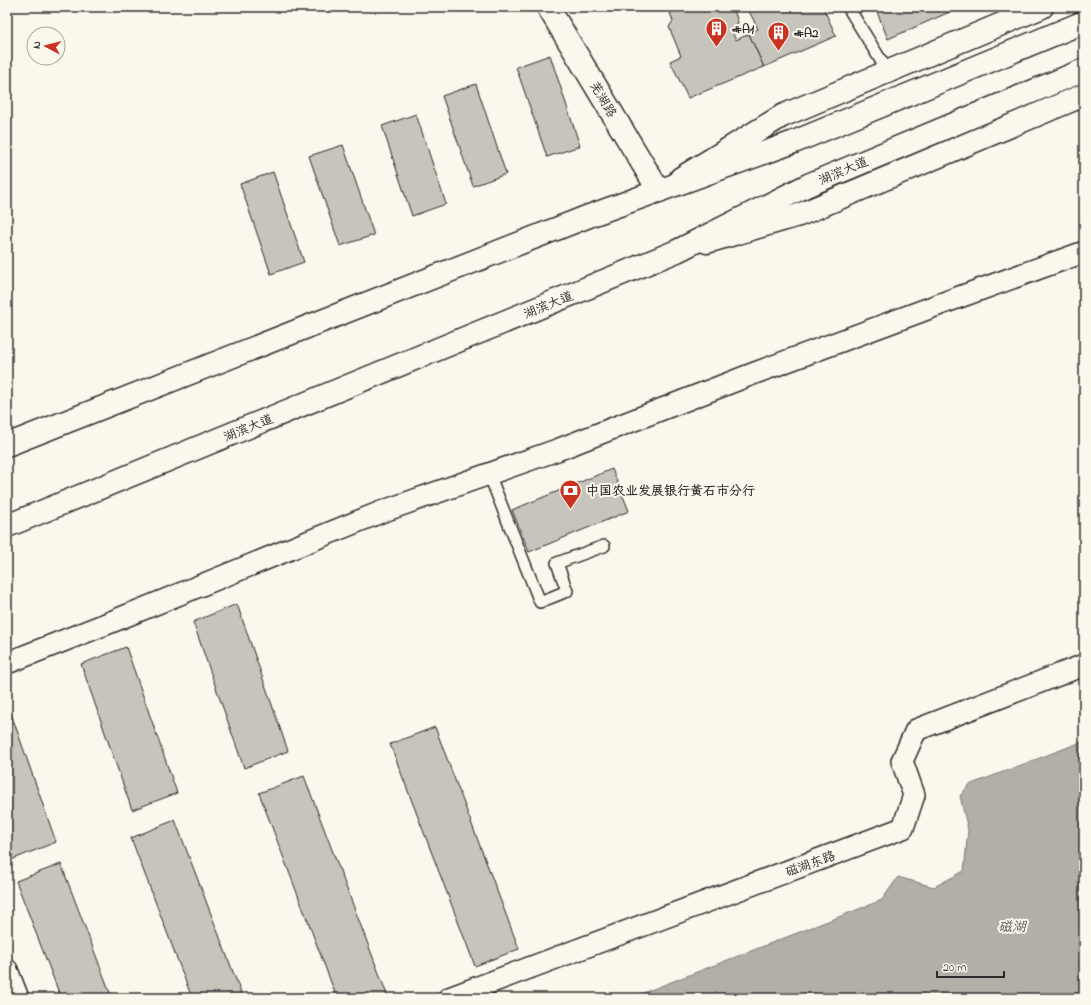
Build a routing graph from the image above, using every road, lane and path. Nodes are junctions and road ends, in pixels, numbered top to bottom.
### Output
1 (548, 7) edge
2 (848, 7) edge
3 (1042, 7) edge
4 (1084, 22) edge
5 (1084, 70) edge
6 (888, 72) junction
7 (1084, 95) edge
8 (659, 190) junction
9 (677, 251) junction
10 (1084, 252) edge
11 (7, 445) edge
12 (489, 474) junction
13 (7, 526) edge
14 (604, 546) dead end
15 (7, 664) edge
16 (1084, 665) edge
17 (7, 970) edge
18 (18, 998) edge
19 (449, 998) edge

1 - 8 main road, 芜湖路
2 - 6 lane
3 - 6 main road
4 - 8 main road
5 - 9 main road, 湖滨大道
6 - 8 main road
7 - 9 main road
8 - 11 main road
9 - 13 main road, 湖滨大道
10 - 12 street
12 - 14 lane
12 - 15 street
16 - 19 street, 磁湖东路
17 - 18 street

